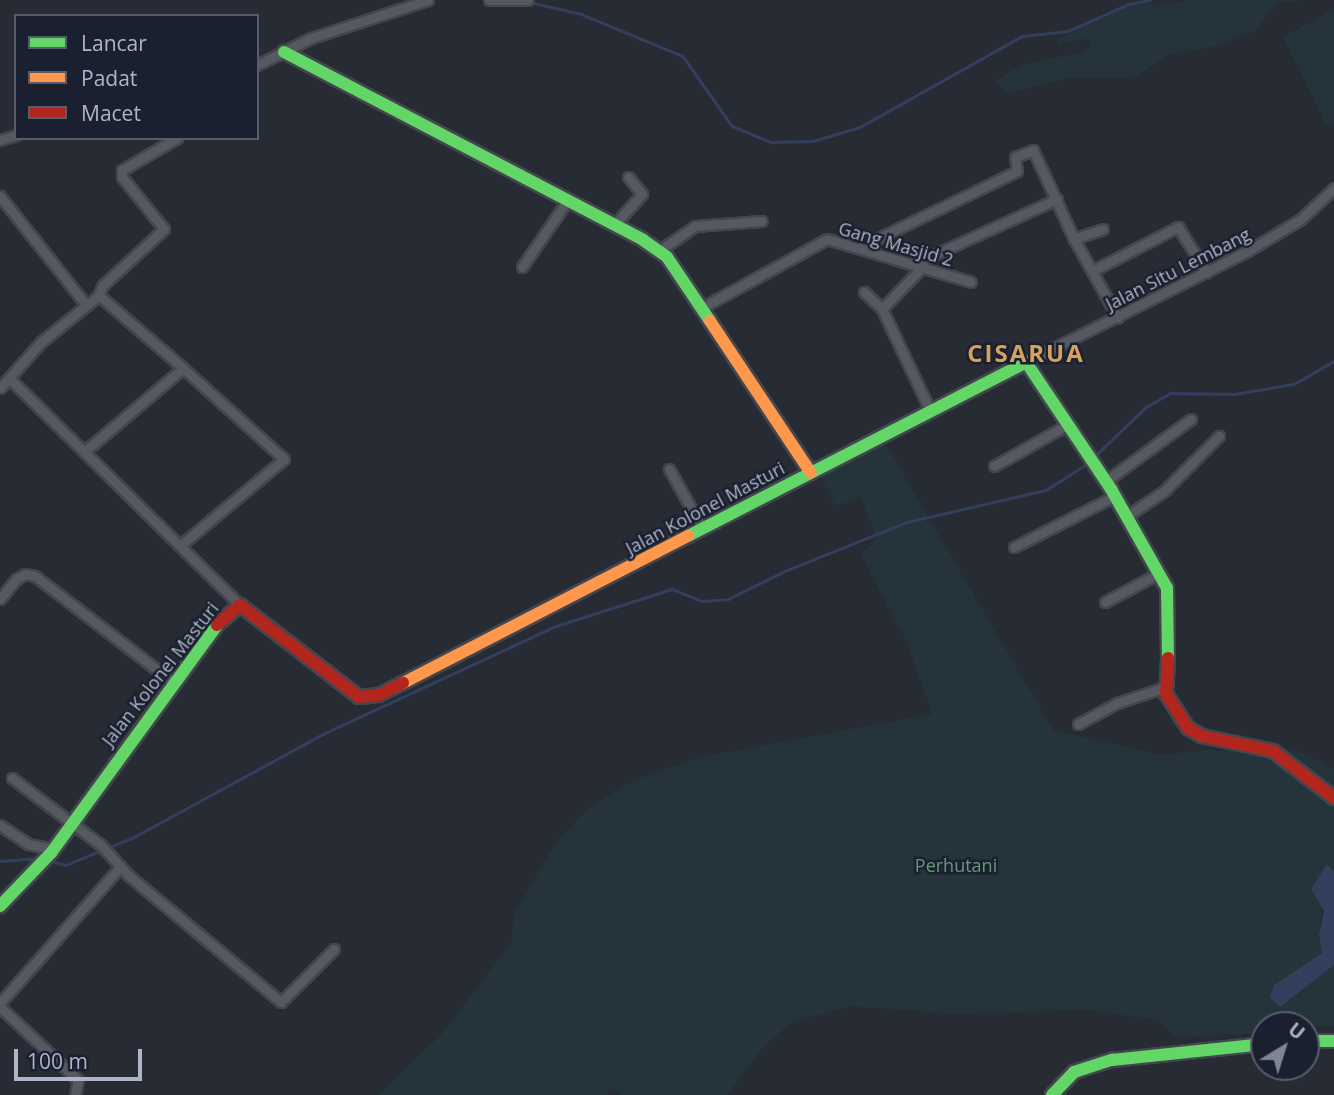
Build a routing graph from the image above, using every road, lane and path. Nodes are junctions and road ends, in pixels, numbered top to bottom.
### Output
1 (428, 0) edge
2 (489, 0) edge
3 (528, 0) edge
4 (284, 52) junction
5 (259, 64) edge
6 (174, 140) edge
7 (628, 177) dead end
8 (1334, 188) edge
9 (0, 196) edge
10 (1057, 200) junction
11 (567, 201) junction
12 (762, 222) dead end
13 (614, 225) junction
14 (1103, 229) dead end
15 (1074, 239) junction
16 (860, 247) junction
17 (659, 251) junction
18 (919, 265) junction
19 (522, 267) dead end
20 (1093, 271) junction
21 (1207, 273) junction
22 (971, 282) dead end
23 (864, 292) dead end
24 (98, 296) junction
25 (86, 305) junction
26 (703, 307) junction
27 (882, 309) junction
28 (1118, 318) junction
29 (1026, 362) junction
30 (183, 368) junction
31 (9, 378) junction
32 (0, 388) edge
33 (930, 410) junction
34 (1191, 419) dead end
35 (1067, 425) junction
36 (1219, 436) dead end
37 (85, 451) junction
38 (994, 466) dead end
39 (669, 469) dead end
40 (811, 473) junction
41 (1106, 481) junction
42 (1115, 496) junction
43 (1127, 516) junction
44 (703, 529) junction
45 (182, 544) junction
46 (1014, 547) dead end
47 (1159, 573) junction
48 (0, 598) edge
49 (1105, 602) dead end
50 (240, 605) junction
51 (172, 681) junction
52 (1167, 687) junction
53 (1078, 724) dead end
54 (12, 778) dead end
55 (1334, 798) edge
56 (72, 824) junction
57 (0, 825) edge
58 (50, 854) junction
59 (120, 867) junction
60 (0, 906) edge
61 (334, 949) dead end
62 (0, 1005) edge
63 (1250, 1045) edge
64 (75, 1095) edge
65 (1052, 1095) edge

1 - 4 street
2 - 3 street
4 - 5 street
4 - 11 main road
6 - 24 street
7 - 13 street
8 - 21 street, Jalan Situ Lembang
9 - 25 street
10 - 15 street
10 - 16 street
10 - 18 street
11 - 13 main road
11 - 19 street
12 - 17 street
13 - 17 main road
14 - 15 street
15 - 20 street
16 - 18 street, Gang Masjid 2
16 - 26 street, Gang Masjid 2
17 - 26 main road
18 - 22 street, Gang Masjid 2
18 - 27 street
20 - 21 street
20 - 28 street
21 - 28 street, Jalan Situ Lembang
23 - 27 street
24 - 25 street
24 - 30 street
25 - 31 street
26 - 40 main road
27 - 33 street
28 - 29 street, Jalan Situ Lembang
29 - 33 main road, Jalan Kolonel Masturi
29 - 35 main road
30 - 37 street
30 - 45 street
31 - 32 street
31 - 37 street
33 - 40 main road, Jalan Kolonel Masturi
34 - 41 street
35 - 38 street
35 - 41 main road
36 - 43 street
37 - 45 street
39 - 44 street
40 - 44 main road, Jalan Kolonel Masturi
41 - 42 main road
42 - 43 main road
42 - 46 street
43 - 47 main road
44 - 50 main road, Jalan Kolonel Masturi
45 - 50 street
47 - 49 street
47 - 52 main road
48 - 51 street
50 - 51 main road, Jalan Kolonel Masturi
51 - 56 main road, Jalan Kolonel Masturi
52 - 53 street
52 - 55 main road
54 - 56 street
56 - 58 main road, Jalan Kolonel Masturi
56 - 59 street
57 - 58 street
58 - 60 main road, Jalan Kolonel Masturi
59 - 61 street
59 - 62 street
62 - 64 street
63 - 65 main road

